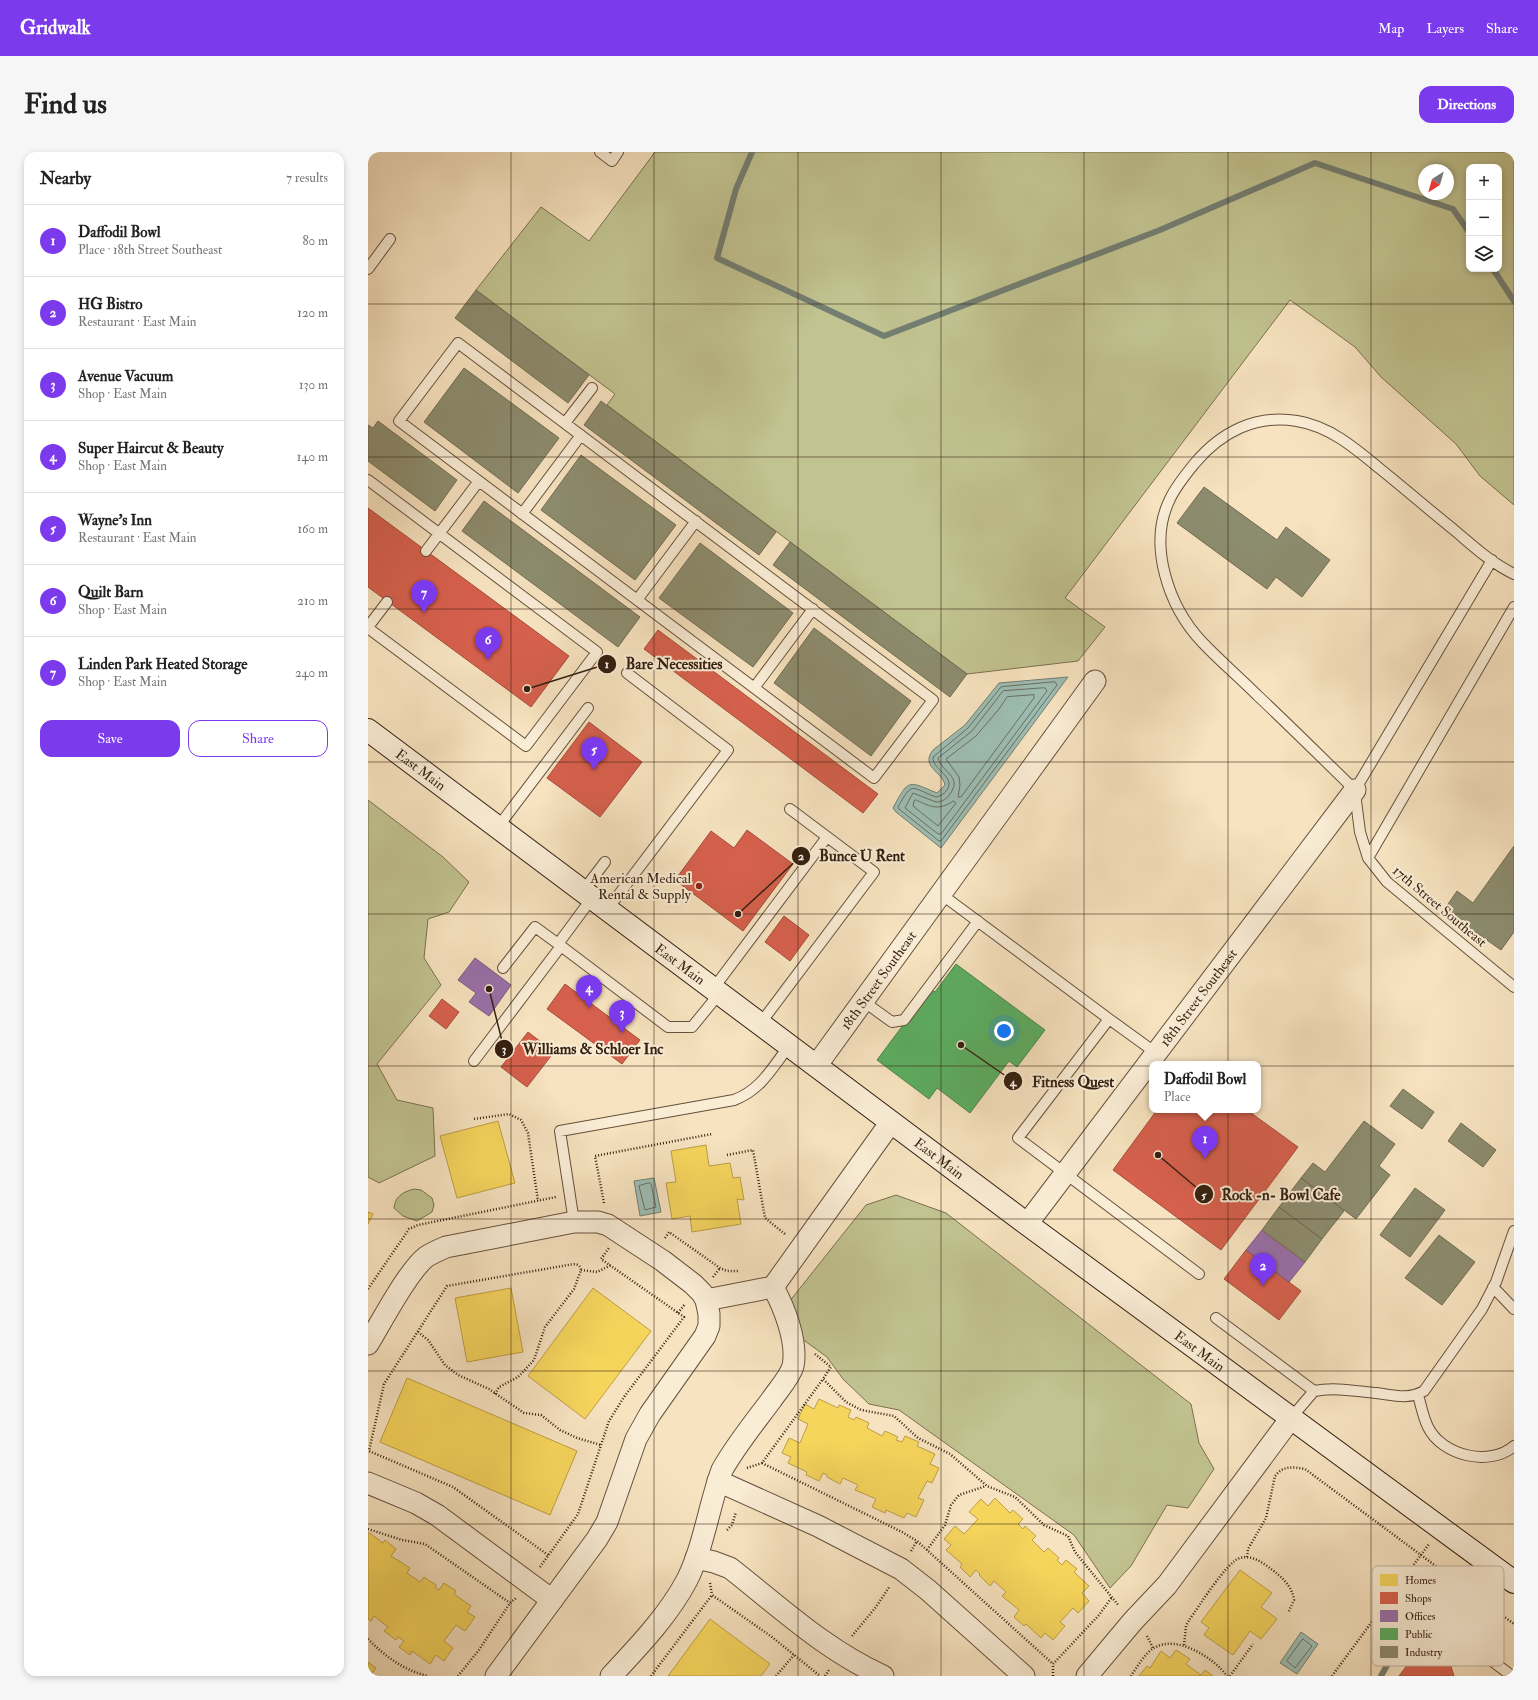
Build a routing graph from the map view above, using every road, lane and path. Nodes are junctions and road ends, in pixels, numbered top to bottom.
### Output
1 (600, 152) edge
2 (618, 152) edge
3 (390, 239) dead end
4 (368, 269) edge
5 (592, 388) dead end
6 (565, 423) junction
7 (581, 435) junction
8 (368, 480) edge
9 (479, 481) junction
10 (522, 514) junction
11 (696, 521) junction
12 (439, 533) junction
13 (426, 551) dead end
14 (1492, 560) junction
15 (1514, 574) edge
16 (637, 600) junction
17 (387, 602) dead end
18 (1514, 607) edge
19 (813, 609) junction
20 (368, 628) edge
21 (627, 674) dead end
22 (1095, 681) dead end
23 (754, 688) junction
24 (588, 708) dead end
25 (368, 730) edge
26 (1355, 790) junction
27 (790, 809) dead end
28 (498, 828) junction
29 (827, 837) junction
30 (1368, 858) junction
31 (605, 862) dead end
32 (941, 894) junction
33 (594, 900) junction
34 (978, 921) junction
35 (559, 945) junction
36 (503, 968) dead end
37 (1514, 988) edge
38 (716, 991) junction
39 (863, 1001) junction
40 (1109, 1019) junction
41 (760, 1024) junction
42 (789, 1046) junction
43 (1156, 1054) junction
44 (474, 1060) dead end
45 (1151, 1061) edge
46 (1149, 1063) edge
47 (816, 1066) junction
48 (474, 1119) dead end
49 (891, 1122) junction
50 (712, 1134) dead end
51 (727, 1155) dead end
52 (1065, 1174) junction
53 (538, 1201) dead end
54 (574, 1222) junction
55 (1027, 1224) junction
56 (608, 1225) junction
57 (1514, 1231) edge
58 (665, 1238) dead end
59 (780, 1240) dead end
60 (611, 1265) junction
61 (581, 1270) junction
62 (742, 1271) dead end
63 (1199, 1274) dead end
64 (773, 1287) junction
65 (1493, 1288) junction
66 (706, 1300) junction
67 (1514, 1309) edge
68 (1216, 1318) dead end
69 (418, 1332) junction
70 (368, 1344) edge
71 (793, 1353) junction
72 (823, 1379) junction
73 (1314, 1391) junction
74 (495, 1394) junction
75 (1418, 1395) junction
76 (1291, 1418) junction
77 (601, 1444) junction
78 (1514, 1446) edge
79 (369, 1453) edge
80 (718, 1481) junction
81 (368, 1483) edge
82 (987, 1486) junction
83 (368, 1529) edge
84 (917, 1541) junction
85 (927, 1550) junction
86 (548, 1555) junction
87 (1421, 1555) junction
88 (1248, 1557) junction
89 (696, 1558) junction
90 (1413, 1566) edge
91 (1436, 1566) edge
92 (1492, 1566) edge
93 (901, 1569) junction
94 (1504, 1575) edge
95 (1514, 1582) edge
96 (529, 1583) junction
97 (552, 1600) junction
98 (510, 1603) junction
99 (1288, 1612) dead end
100 (1504, 1617) edge
101 (1372, 1622) edge
102 (1514, 1624) edge
103 (368, 1638) edge
104 (1253, 1644) dead end
105 (1184, 1645) junction
106 (838, 1653) junction
107 (794, 1655) junction
108 (1054, 1664) junction
109 (1499, 1666) edge
110 (428, 1676) edge
111 (458, 1676) edge
112 (496, 1676) edge
113 (611, 1676) edge
114 (651, 1676) edge
115 (776, 1676) edge
116 (820, 1676) edge
117 (825, 1676) edge
118 (883, 1676) edge
119 (1024, 1676) edge
120 (1053, 1676) edge
121 (1087, 1676) edge
122 (1131, 1676) edge
123 (1228, 1676) edge
124 (1332, 1676) edge
125 (1512, 1676) edge

1 - 2 lane
3 - 4 lane
5 - 6 lane
6 - 7 lane
6 - 9 lane
7 - 10 lane
7 - 11 lane
8 - 12 lane
9 - 10 lane
9 - 12 lane
10 - 16 lane
11 - 16 lane
11 - 19 lane
12 - 13 lane
12 - 20 lane
14 - 15 lane
14 - 26 lane
14 - 26 lane
16 - 23 lane
17 - 20 lane
18 - 30 lane
19 - 23 lane
19 - 23 lane
21 - 33 lane
22 - 32 street, 18th Street Southeast
24 - 28 lane
25 - 28 main road, East Main
26 - 30 lane, 17th Street Southeast
26 - 43 street, 18th Street Southeast
27 - 29 lane
28 - 33 main road, East Main
29 - 38 lane
29 - 41 lane
30 - 37 lane, 17th Street Southeast
31 - 33 lane
32 - 34 lane
32 - 39 street, 18th Street Southeast
33 - 35 lane
33 - 38 main road, East Main
34 - 39 lane
34 - 40 lane
35 - 36 lane
35 - 38 lane
35 - 44 lane
38 - 41 main road, East Main
39 - 47 street, 18th Street Southeast
40 - 43 lane
40 - 52 lane
41 - 42 main road, East Main
42 - 47 main road, East Main
42 - 54 lane
43 - 45 street, 18th Street Southeast
46 - 52 street, 18th Street Southeast
47 - 49 main road, East Main
48 - 53 path
49 - 55 main road, East Main
49 - 64 street
50 - 56 path
51 - 59 path
52 - 55 street, 18th Street Southeast
52 - 63 lane
54 - 56 street
54 - 70 street
55 - 76 main road, East Main
56 - 60 path
56 - 66 street
57 - 65 lane
58 - 62 path
60 - 61 path
60 - 77 path
61 - 69 path
61 - 74 path
64 - 66 street
64 - 71 street
65 - 67 lane
65 - 75 lane
66 - 97 street
68 - 73 lane
69 - 74 path
69 - 79 path
71 - 72 path
71 - 80 street
72 - 82 path
72 - 84 path
73 - 75 lane
73 - 76 lane
74 - 77 path
75 - 78 lane
76 - 92 main road, East Main
76 - 121 street
77 - 86 path
79 - 86 path
80 - 89 street
80 - 93 street
81 - 96 street
82 - 85 path
82 - 108 path
83 - 98 path
84 - 85 path
84 - 93 path
85 - 108 path
86 - 96 path
87 - 88 path
87 - 90 path
87 - 91 path
88 - 99 path
88 - 105 path
89 - 106 street
89 - 113 street
93 - 106 path
93 - 119 street
94 - 95 main road, East Main
96 - 97 street
96 - 98 path
97 - 112 street
98 - 111 path
100 - 102 path
101 - 124 path
103 - 110 path
104 - 123 path
105 - 122 path
105 - 123 path
106 - 117 path
106 - 118 street
107 - 114 path
107 - 115 path
107 - 116 path
108 - 120 path
109 - 125 lane

